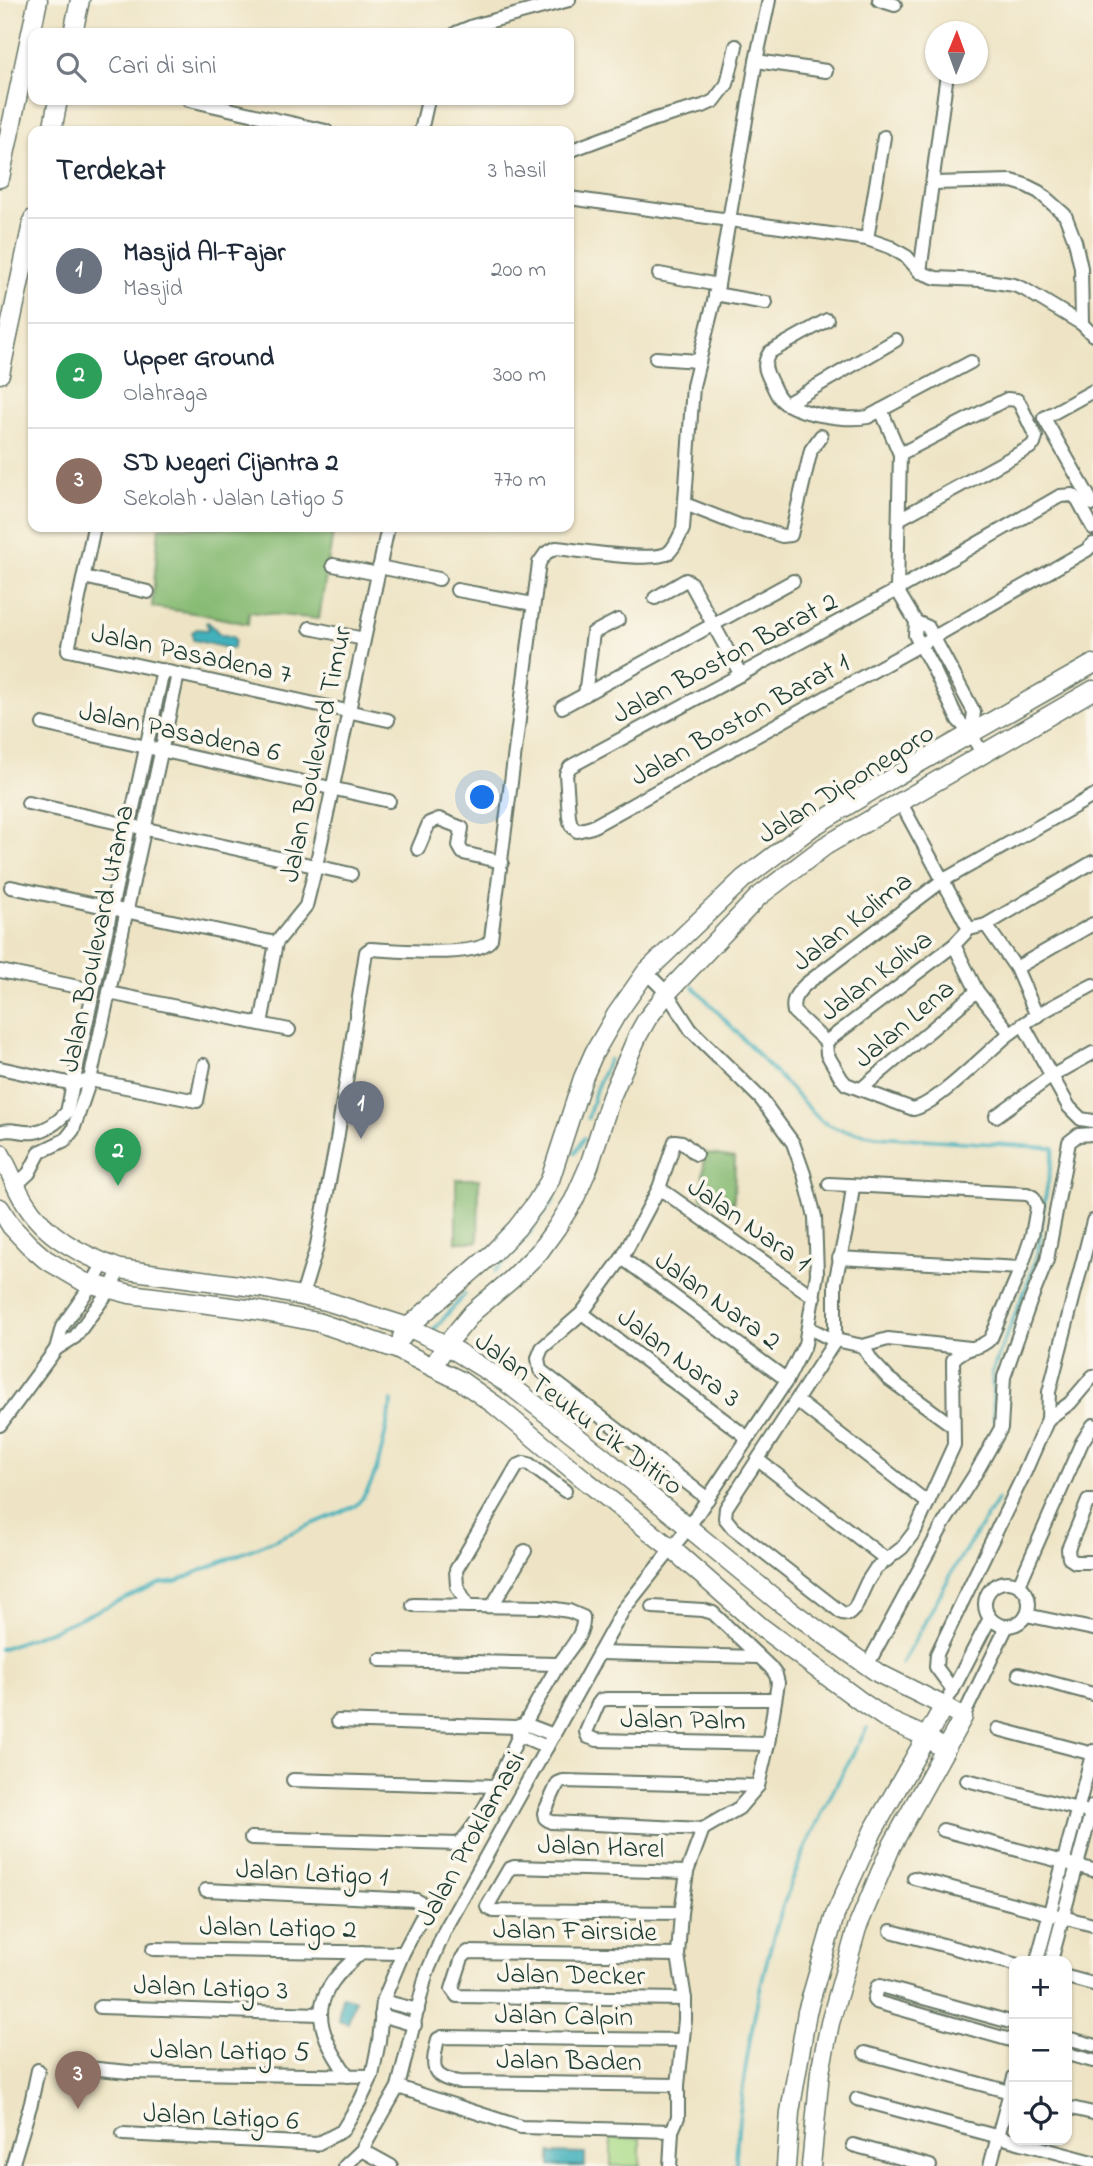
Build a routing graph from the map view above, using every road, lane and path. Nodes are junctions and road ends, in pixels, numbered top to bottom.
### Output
1 (37, 0) edge
2 (80, 0) edge
3 (569, 0) edge
4 (769, 0) edge
5 (878, 0) edge
6 (895, 5) dead end
7 (29, 28) edge
8 (74, 28) edge
9 (468, 28) edge
10 (28, 32) edge
11 (736, 46) dead end
12 (756, 61) junction
13 (826, 71) dead end
14 (946, 84) edge
15 (7, 105) edge
16 (57, 105) edge
17 (211, 105) edge
18 (427, 105) edge
19 (55, 126) edge
20 (304, 126) edge
21 (422, 126) edge
22 (884, 136) dead end
23 (574, 149) edge
24 (0, 178) edge
25 (933, 183) junction
26 (574, 199) edge
27 (729, 221) junction
28 (867, 239) junction
29 (28, 242) edge
30 (920, 272) junction
31 (659, 274) dead end
32 (716, 290) junction
33 (766, 303) dead end
34 (827, 320) dead end
35 (1082, 324) junction
36 (1093, 335) edge
37 (896, 340) dead end
38 (656, 358) dead end
39 (698, 361) junction
40 (971, 362) dead end
41 (0, 374) edge
42 (1093, 391) edge
43 (786, 404) junction
44 (881, 410) junction
45 (821, 436) dead end
46 (900, 454) junction
47 (685, 504) junction
48 (1093, 504) edge
49 (899, 519) junction
50 (1093, 528) edge
51 (93, 532) edge
52 (386, 532) edge
53 (1093, 545) edge
54 (333, 565) dead end
55 (378, 571) junction
56 (83, 577) junction
57 (439, 579) dead end
58 (793, 581) dead end
59 (457, 590) dead end
60 (897, 590) junction
61 (148, 592) dead end
62 (654, 598) dead end
63 (533, 604) junction
64 (618, 620) dead end
65 (916, 622) junction
66 (714, 623) junction
67 (310, 628) dead end
68 (934, 637) junction
69 (364, 639) junction
70 (920, 645) junction
71 (1093, 664) edge
72 (163, 670) junction
73 (178, 674) junction
74 (741, 676) junction
75 (1093, 690) edge
76 (585, 695) junction
77 (562, 707) dead end
78 (349, 712) junction
79 (388, 720) dead end
80 (43, 724) dead end
81 (971, 734) junction
82 (146, 747) junction
83 (162, 751) junction
84 (982, 753) junction
85 (575, 764) joint
86 (332, 789) junction
87 (1093, 796) edge
88 (389, 801) dead end
89 (27, 803) dead end
90 (901, 803) junction
91 (129, 825) junction
92 (812, 827) junction
93 (145, 828) junction
94 (825, 846) junction
95 (418, 849) dead end
96 (502, 862) junction
97 (1093, 862) edge
98 (316, 866) junction
99 (351, 874) dead end
100 (942, 881) junction
101 (11, 887) dead end
102 (111, 908) junction
103 (127, 911) junction
104 (1093, 924) edge
105 (986, 925) junction
106 (969, 929) junction
107 (276, 943) junction
108 (954, 945) junction
109 (1016, 968) junction
110 (0, 971) edge
111 (646, 972) junction
112 (1093, 985) edge
113 (93, 990) junction
114 (977, 991) junction
115 (109, 993) junction
116 (667, 993) junction
117 (1037, 1016) junction
118 (261, 1024) junction
119 (1024, 1026) junction
120 (289, 1030) dead end
121 (1010, 1033) junction
122 (826, 1042) junction
123 (594, 1053) junction
124 (1093, 1053) edge
125 (204, 1065) dead end
126 (0, 1068) edge
127 (624, 1068) junction
128 (1052, 1076) junction
129 (90, 1080) junction
130 (73, 1084) junction
131 (861, 1089) junction
132 (996, 1116) dead end
133 (1093, 1121) edge
134 (0, 1132) edge
135 (33, 1133) junction
136 (1093, 1134) edge
137 (40, 1152) junction
138 (0, 1153) edge
139 (696, 1154) dead end
140 (829, 1184) dead end
141 (15, 1186) junction
142 (853, 1186) junction
143 (659, 1188) junction
144 (0, 1208) edge
145 (1093, 1221) edge
146 (622, 1258) junction
147 (839, 1258) junction
148 (112, 1266) junction
149 (475, 1268) junction
150 (1021, 1268) junction
151 (92, 1284) junction
152 (110, 1289) junction
153 (495, 1293) junction
154 (302, 1296) junction
155 (814, 1297) junction
156 (582, 1313) junction
157 (408, 1327) junction
158 (809, 1328) junction
159 (833, 1340) junction
160 (805, 1344) junction
161 (446, 1345) junction
162 (863, 1346) junction
163 (971, 1348) junction
164 (56, 1349) junction
165 (396, 1349) junction
166 (433, 1367) junction
167 (1093, 1376) edge
168 (787, 1380) junction
169 (797, 1401) junction
170 (1048, 1419) junction
171 (0, 1425) edge
172 (1093, 1425) edge
173 (953, 1426) junction
174 (748, 1438) junction
175 (758, 1460) junction
176 (565, 1491) dead end
177 (708, 1499) junction
178 (1093, 1501) edge
179 (928, 1503) junction
180 (688, 1528) junction
181 (672, 1549) junction
182 (525, 1551) dead end
183 (887, 1560) junction
184 (1093, 1562) edge
185 (1019, 1585) junction
186 (413, 1605) dead end
187 (468, 1606) junction
188 (492, 1606) junction
189 (653, 1608) dead end
190 (1028, 1611) junction
191 (990, 1618) junction
192 (1007, 1626) junction
193 (1093, 1629) edge
194 (599, 1653) junction
195 (851, 1654) junction
196 (758, 1657) junction
197 (380, 1660) dead end
198 (559, 1664) junction
199 (868, 1664) junction
200 (963, 1673) junction
201 (1019, 1674) dead end
202 (980, 1681) junction
203 (834, 1682) junction
204 (1093, 1694) edge
205 (948, 1698) junction
206 (775, 1699) junction
207 (963, 1717) junction
208 (338, 1721) dead end
209 (520, 1729) junction
210 (998, 1729) dead end
211 (554, 1735) junction
212 (926, 1737) junction
213 (768, 1744) junction
214 (547, 1747) junction
215 (945, 1750) junction
216 (1093, 1753) edge
217 (293, 1780) dead end
218 (967, 1780) dead end
219 (495, 1786) junction
220 (758, 1786) junction
221 (1077, 1809) junction
222 (1092, 1811) edge
223 (703, 1829) junction
224 (943, 1830) dead end
225 (251, 1838) dead end
226 (1063, 1862) junction
227 (1077, 1865) junction
228 (1093, 1870) edge
229 (687, 1872) junction
230 (915, 1878) dead end
231 (206, 1891) dead end
232 (681, 1913) junction
233 (1049, 1914) junction
234 (1063, 1917) junction
235 (1093, 1925) edge
236 (891, 1931) dead end
237 (153, 1949) dead end
238 (362, 1952) junction
239 (402, 1953) junction
240 (678, 1955) junction
241 (1038, 1956) edge
242 (1052, 1956) edge
243 (1009, 1963) edge
244 (1072, 1979) edge
245 (1093, 1984) edge
246 (457, 1996) joint
247 (685, 1999) junction
248 (383, 2001) junction
249 (100, 2007) dead end
250 (418, 2010) junction
251 (320, 2014) junction
252 (381, 2015) junction
253 (1009, 2022) edge
254 (415, 2025) junction
255 (1072, 2039) edge
256 (682, 2040) junction
257 (1009, 2040) edge
258 (1093, 2045) edge
259 (865, 2053) dead end
260 (1072, 2055) edge
261 (1093, 2061) edge
262 (87, 2068) dead end
263 (38, 2070) dead end
264 (348, 2076) junction
265 (372, 2076) junction
266 (459, 2082) joint
267 (678, 2085) junction
268 (398, 2087) junction
269 (1009, 2092) edge
270 (857, 2099) dead end
271 (1009, 2102) edge
272 (1072, 2108) edge
273 (1093, 2113) edge
274 (671, 2130) junction
275 (122, 2134) dead end
276 (998, 2136) junction
277 (853, 2144) dead end
278 (362, 2150) junction
279 (1093, 2162) edge
280 (12, 2166) edge
281 (345, 2166) edge
282 (391, 2166) edge
283 (670, 2166) edge
284 (786, 2166) edge
285 (811, 2166) edge
286 (930, 2166) edge
287 (990, 2166) edge

1 - 7 main road
2 - 8 main road
3 - 9 street
4 - 12 street
5 - 6 street
10 - 15 main road
11 - 23 street
12 - 13 street
12 - 27 street
14 - 25 street
15 - 24 main road
16 - 19 main road
17 - 20 street
18 - 21 street
22 - 28 street
25 - 30 street
25 - 35 street
26 - 27 street
27 - 28 street
27 - 32 street
28 - 30 street
29 - 41 main road
30 - 35 street
31 - 32 street
32 - 33 street
32 - 39 street
34 - 43 street
35 - 36 street
37 - 43 street
38 - 39 street
39 - 47 street
40 - 44 street
42 - 48 street
43 - 44 street
44 - 46 street
45 - 47 street
46 - 49 street
46 - 49 street
47 - 63 street
49 - 60 street
50 - 60 street, Jalan Boston Barat 2
51 - 56 street
52 - 55 street, Jalan Boulevard Timur
53 - 68 street, Jalan Boston Barat 1
54 - 55 street
55 - 57 street
55 - 69 street, Jalan Boulevard Timur
56 - 61 street
56 - 72 street, Jalan Pasadena 7
58 - 66 street
59 - 63 street
60 - 65 street
60 - 74 street, Jalan Boston Barat 2
62 - 66 street
63 - 96 street
64 - 76 street
65 - 68 street
65 - 70 street
66 - 74 street
66 - 76 street
67 - 69 street
68 - 70 street, Jalan Boston Barat 1
68 - 81 street
69 - 78 street, Jalan Boulevard Timur
70 - 81 street
70 - 85 street, Jalan Boston Barat 1
71 - 81 main road, Jalan Diponegoro
72 - 73 street, Jalan Pasadena 7
72 - 82 street, Jalan Boulevard Utama
73 - 78 street, Jalan Pasadena 7
73 - 83 street, Jalan Boulevard Utama
74 - 85 street, Jalan Boston Barat 2
75 - 84 main road, Jalan Diponegoro
76 - 77 street
78 - 79 street, Jalan Pasadena 7
78 - 86 street, Jalan Boulevard Timur
80 - 82 street, Jalan Pasadena 6
81 - 84 street
81 - 92 main road, Jalan Diponegoro
82 - 83 street, Jalan Pasadena 6
82 - 91 street, Jalan Boulevard Utama
83 - 86 street, Jalan Pasadena 6
83 - 93 street, Jalan Boulevard Utama
84 - 90 main road, Jalan Diponegoro
86 - 88 street, Jalan Pasadena 6
86 - 98 street, Jalan Boulevard Timur
87 - 100 street, Jalan Kolima
89 - 91 street
90 - 94 main road, Jalan Diponegoro
90 - 100 street
91 - 93 street
91 - 102 street, Jalan Boulevard Utama
92 - 94 main road
92 - 111 main road, Jalan Diponegoro
93 - 98 street
93 - 103 street, Jalan Boulevard Utama
94 - 116 main road, Jalan Diponegoro
95 - 96 street
96 - 154 street
97 - 105 street
98 - 99 street
98 - 107 street, Jalan Boulevard Timur
100 - 106 street
100 - 122 street, Jalan Kolima
101 - 102 street
102 - 103 street
102 - 113 street, Jalan Boulevard Utama
103 - 107 street
103 - 115 street, Jalan Boulevard Utama
104 - 109 street
105 - 106 street
105 - 109 street
106 - 108 street, Jalan Koliva
107 - 118 street, Jalan Boulevard Timur
108 - 114 street
108 - 122 street, Jalan Koliva
109 - 117 street
110 - 113 street
111 - 116 street, Jalan Proklamasi
111 - 123 main road, Jalan Diponegoro
112 - 117 street
113 - 130 street, Jalan Boulevard Utama
114 - 121 street
114 - 131 street, Jalan Lena
115 - 118 street
115 - 129 street, Jalan Boulevard Utama
116 - 127 main road, Jalan Diponegoro
116 - 155 street, Jalan Proklamasi
117 - 119 street
118 - 120 street
119 - 121 street
119 - 128 street
121 - 131 street
122 - 131 street
123 - 127 main road
123 - 149 main road, Jalan Diponegoro
124 - 128 street
125 - 129 street
126 - 130 street
127 - 153 main road, Jalan Diponegoro
128 - 132 street
128 - 133 street
129 - 130 street
129 - 137 street, Jalan Boulevard Utama
130 - 135 street, Jalan Boulevard Utama
134 - 135 street
135 - 137 street
136 - 199 street
137 - 141 street, Jalan Boulevard Utama
138 - 141 main road, Jalan Teuku Cik Ditiro
139 - 143 street
140 - 142 street
141 - 148 main road, Jalan Teuku Cik Ditiro
142 - 147 street
142 - 150 street
143 - 146 street
143 - 155 street, Jalan Nara 1
144 - 151 main road, Jalan Teuku Cik Ditiro
145 - 170 street
146 - 156 street
146 - 168 street, Jalan Nara 2
147 - 150 street
147 - 159 street
148 - 151 street
148 - 152 street
148 - 154 main road, Jalan Teuku Cik Ditiro
149 - 153 main road
149 - 157 main road, Jalan Diponegoro
150 - 163 street
151 - 152 main road, Jalan Teuku Cik Ditiro
151 - 164 street
152 - 164 street
152 - 165 main road, Jalan Teuku Cik Ditiro
153 - 161 main road, Jalan Diponegoro
154 - 157 main road, Jalan Teuku Cik Ditiro
155 - 158 street, Jalan Proklamasi
156 - 174 street, Jalan Nara 3
156 - 177 street
157 - 161 main road, Jalan Teuku Cik Ditiro
157 - 165 main road, Jalan Diponegoro
158 - 159 street
158 - 160 street, Jalan Proklamasi
159 - 160 street
159 - 162 street
159 - 169 street
160 - 168 street, Jalan Proklamasi
161 - 166 main road, Jalan Diponegoro
161 - 180 main road, Jalan Teuku Cik Ditiro
162 - 163 street
162 - 173 street
163 - 173 street
164 - 171 street
165 - 166 main road, Jalan Teuku Cik Ditiro
166 - 181 main road, Jalan Teuku Cik Ditiro
167 - 170 street
168 - 174 street, Jalan Proklamasi
169 - 175 street
169 - 179 street
170 - 205 street
172 - 185 street
173 - 179 street
174 - 177 street, Jalan Proklamasi
175 - 183 street
175 - 183 street
176 - 187 street
177 - 180 street, Jalan Proklamasi
178 - 184 street
179 - 183 street
180 - 181 street, Jalan Proklamasi
180 - 195 main road, Jalan Teuku Cik Ditiro
181 - 194 street, Jalan Proklamasi
181 - 203 main road, Jalan Teuku Cik Ditiro
182 - 188 street
185 - 190 street
185 - 191 street
186 - 187 street
187 - 188 street
188 - 198 street
189 - 196 street
190 - 192 street
190 - 193 street
191 - 192 street
191 - 200 street
192 - 202 street
194 - 196 street
194 - 211 street, Jalan Proklamasi
195 - 199 main road, Jalan Teuku Cik Ditiro
195 - 203 main road
196 - 206 street
197 - 198 street
198 - 209 street
199 - 205 main road, Jalan Teuku Cik Ditiro
200 - 202 street
200 - 205 street
201 - 204 street
202 - 207 street
203 - 212 main road, Jalan Teuku Cik Ditiro
205 - 207 main road, Jalan Teuku Cik Ditiro
205 - 212 main road
206 - 213 street
206 - 213 street, Jalan Palm
207 - 215 main road
208 - 209 street
209 - 211 street
209 - 214 street
209 - 219 street
210 - 216 street
211 - 214 street, Jalan Proklamasi
212 - 215 main road, Jalan Teuku Cik Ditiro
212 - 284 main road
213 - 220 street
214 - 250 street, Jalan Proklamasi
215 - 285 main road
216 - 221 street
217 - 219 street
218 - 221 street
219 - 225 street
220 - 223 street
220 - 223 street
221 - 222 street
221 - 226 street
222 - 227 street
223 - 229 street
224 - 226 street
226 - 227 street
226 - 233 street
227 - 228 street
227 - 234 street
229 - 232 street
229 - 232 street, Jalan Harel
230 - 233 street
231 - 239 street, Jalan Latigo 1
232 - 240 street
233 - 234 street
233 - 241 street
234 - 235 street
234 - 242 street
236 - 243 street
237 - 238 street, Jalan Latigo 2
238 - 239 street, Jalan Latigo 2
238 - 251 street
239 - 248 street
240 - 246 street, Jalan Fairside
240 - 247 street
244 - 245 street
246 - 247 street, Jalan Decker
247 - 256 street
248 - 250 street
248 - 252 street
249 - 251 street, Jalan Latigo 3
250 - 254 street, Jalan Proklamasi
251 - 264 street
252 - 254 street
252 - 265 street
253 - 257 street
254 - 268 street, Jalan Proklamasi
255 - 258 street
256 - 266 street, Jalan Calpin
256 - 267 street
259 - 269 street
260 - 261 street
262 - 264 street, Jalan Latigo 5
263 - 280 street
264 - 265 street, Jalan Latigo 5
265 - 275 street, Jalan Latigo 6
266 - 267 street, Jalan Baden
267 - 274 street
268 - 274 street
268 - 278 street, Jalan Proklamasi
270 - 276 street
271 - 276 street
272 - 273 street
274 - 283 street
276 - 279 street
276 - 287 street
277 - 286 street
278 - 281 street, Jalan Proklamasi
278 - 282 street

